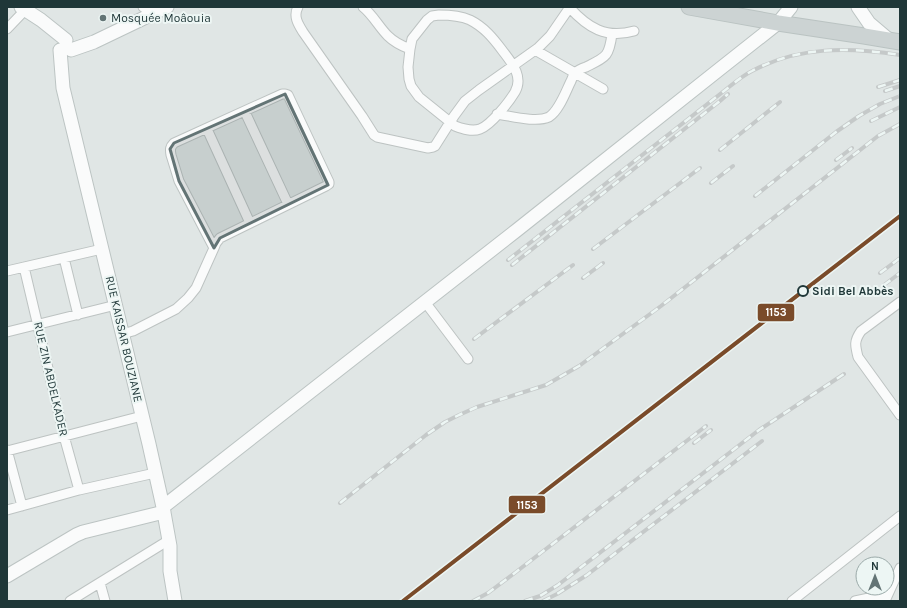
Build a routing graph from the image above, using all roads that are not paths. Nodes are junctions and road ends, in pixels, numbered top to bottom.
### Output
1 (167, 7) edge
2 (298, 7) edge
3 (363, 7) edge
4 (570, 7) edge
5 (690, 7) edge
6 (791, 7) edge
7 (858, 7) edge
8 (25, 8) edge
9 (148, 11) edge
10 (778, 23) junction
11 (7, 29) edge
12 (866, 29) junction
13 (634, 31) dead end
14 (612, 34) junction
15 (895, 41) edge
16 (65, 46) junction
17 (410, 49) junction
18 (535, 50) junction
19 (514, 65) junction
20 (575, 73) junction
21 (603, 89) dead end
22 (245, 112) junction
23 (497, 114) junction
24 (450, 122) junction
25 (207, 128) junction
26 (288, 204) junction
27 (250, 223) junction
28 (214, 248) junction
29 (102, 249) junction
30 (64, 258) junction
31 (24, 267) junction
32 (7, 271) edge
33 (425, 302) junction
34 (900, 302) edge
35 (116, 306) junction
36 (78, 315) junction
37 (38, 325) junction
38 (7, 332) edge
39 (122, 334) junction
40 (468, 359) dead end
41 (900, 414) edge
42 (142, 416) junction
43 (64, 436) junction
44 (7, 451) edge
45 (155, 473) junction
46 (79, 490) junction
47 (22, 506) junction
48 (163, 509) junction
49 (7, 510) edge
50 (900, 516) edge
51 (169, 540) junction
52 (900, 568) edge
53 (7, 576) edge
54 (100, 583) junction
55 (887, 597) edge
56 (798, 599) edge
57 (70, 601) edge
58 (105, 601) edge
59 (175, 601) edge
60 (855, 601) edge

1 - 9 street
2 - 24 street
3 - 17 street
4 - 14 street
4 - 18 street
5 - 10 main road
6 - 10 street
7 - 12 street
8 - 11 street
8 - 16 street
9 - 16 street
10 - 12 main road
10 - 33 street
12 - 15 main road
13 - 14 street
14 - 20 street
16 - 29 street, RUE KAISSAR BOUZIANE
17 - 19 street
17 - 24 street
18 - 19 street
18 - 20 street
19 - 23 street
19 - 24 street
20 - 21 street
20 - 23 street
22 - 25 street
22 - 26 street
22 - 26 street
23 - 24 street
25 - 27 street
25 - 28 street
26 - 27 street
27 - 28 street
28 - 39 street
29 - 30 street
29 - 35 street, RUE KAISSAR BOUZIANE
30 - 31 street
30 - 36 street
31 - 32 street
31 - 37 street, RUE ZIN ABDELKADER
33 - 40 street
33 - 48 street
34 - 41 street
35 - 36 street
35 - 39 street, RUE KAISSAR BOUZIANE
36 - 37 street
37 - 38 street
37 - 43 street, RUE ZIN ABDELKADER
39 - 42 street, RUE KAISSAR BOUZIANE
42 - 43 street
42 - 45 street, RUE KAISSAR BOUZIANE
43 - 44 street
43 - 46 street, RUE ZIN ABDELKADER
44 - 47 street
45 - 46 street
45 - 48 street, RUE KAISSAR BOUZIANE
46 - 47 street
47 - 49 street
48 - 51 street, RUE KAISSAR BOUZIANE
48 - 53 street
50 - 56 street
51 - 54 street
51 - 59 street, RUE KAISSAR BOUZIANE
52 - 55 street
54 - 57 street
54 - 58 street
55 - 60 street

